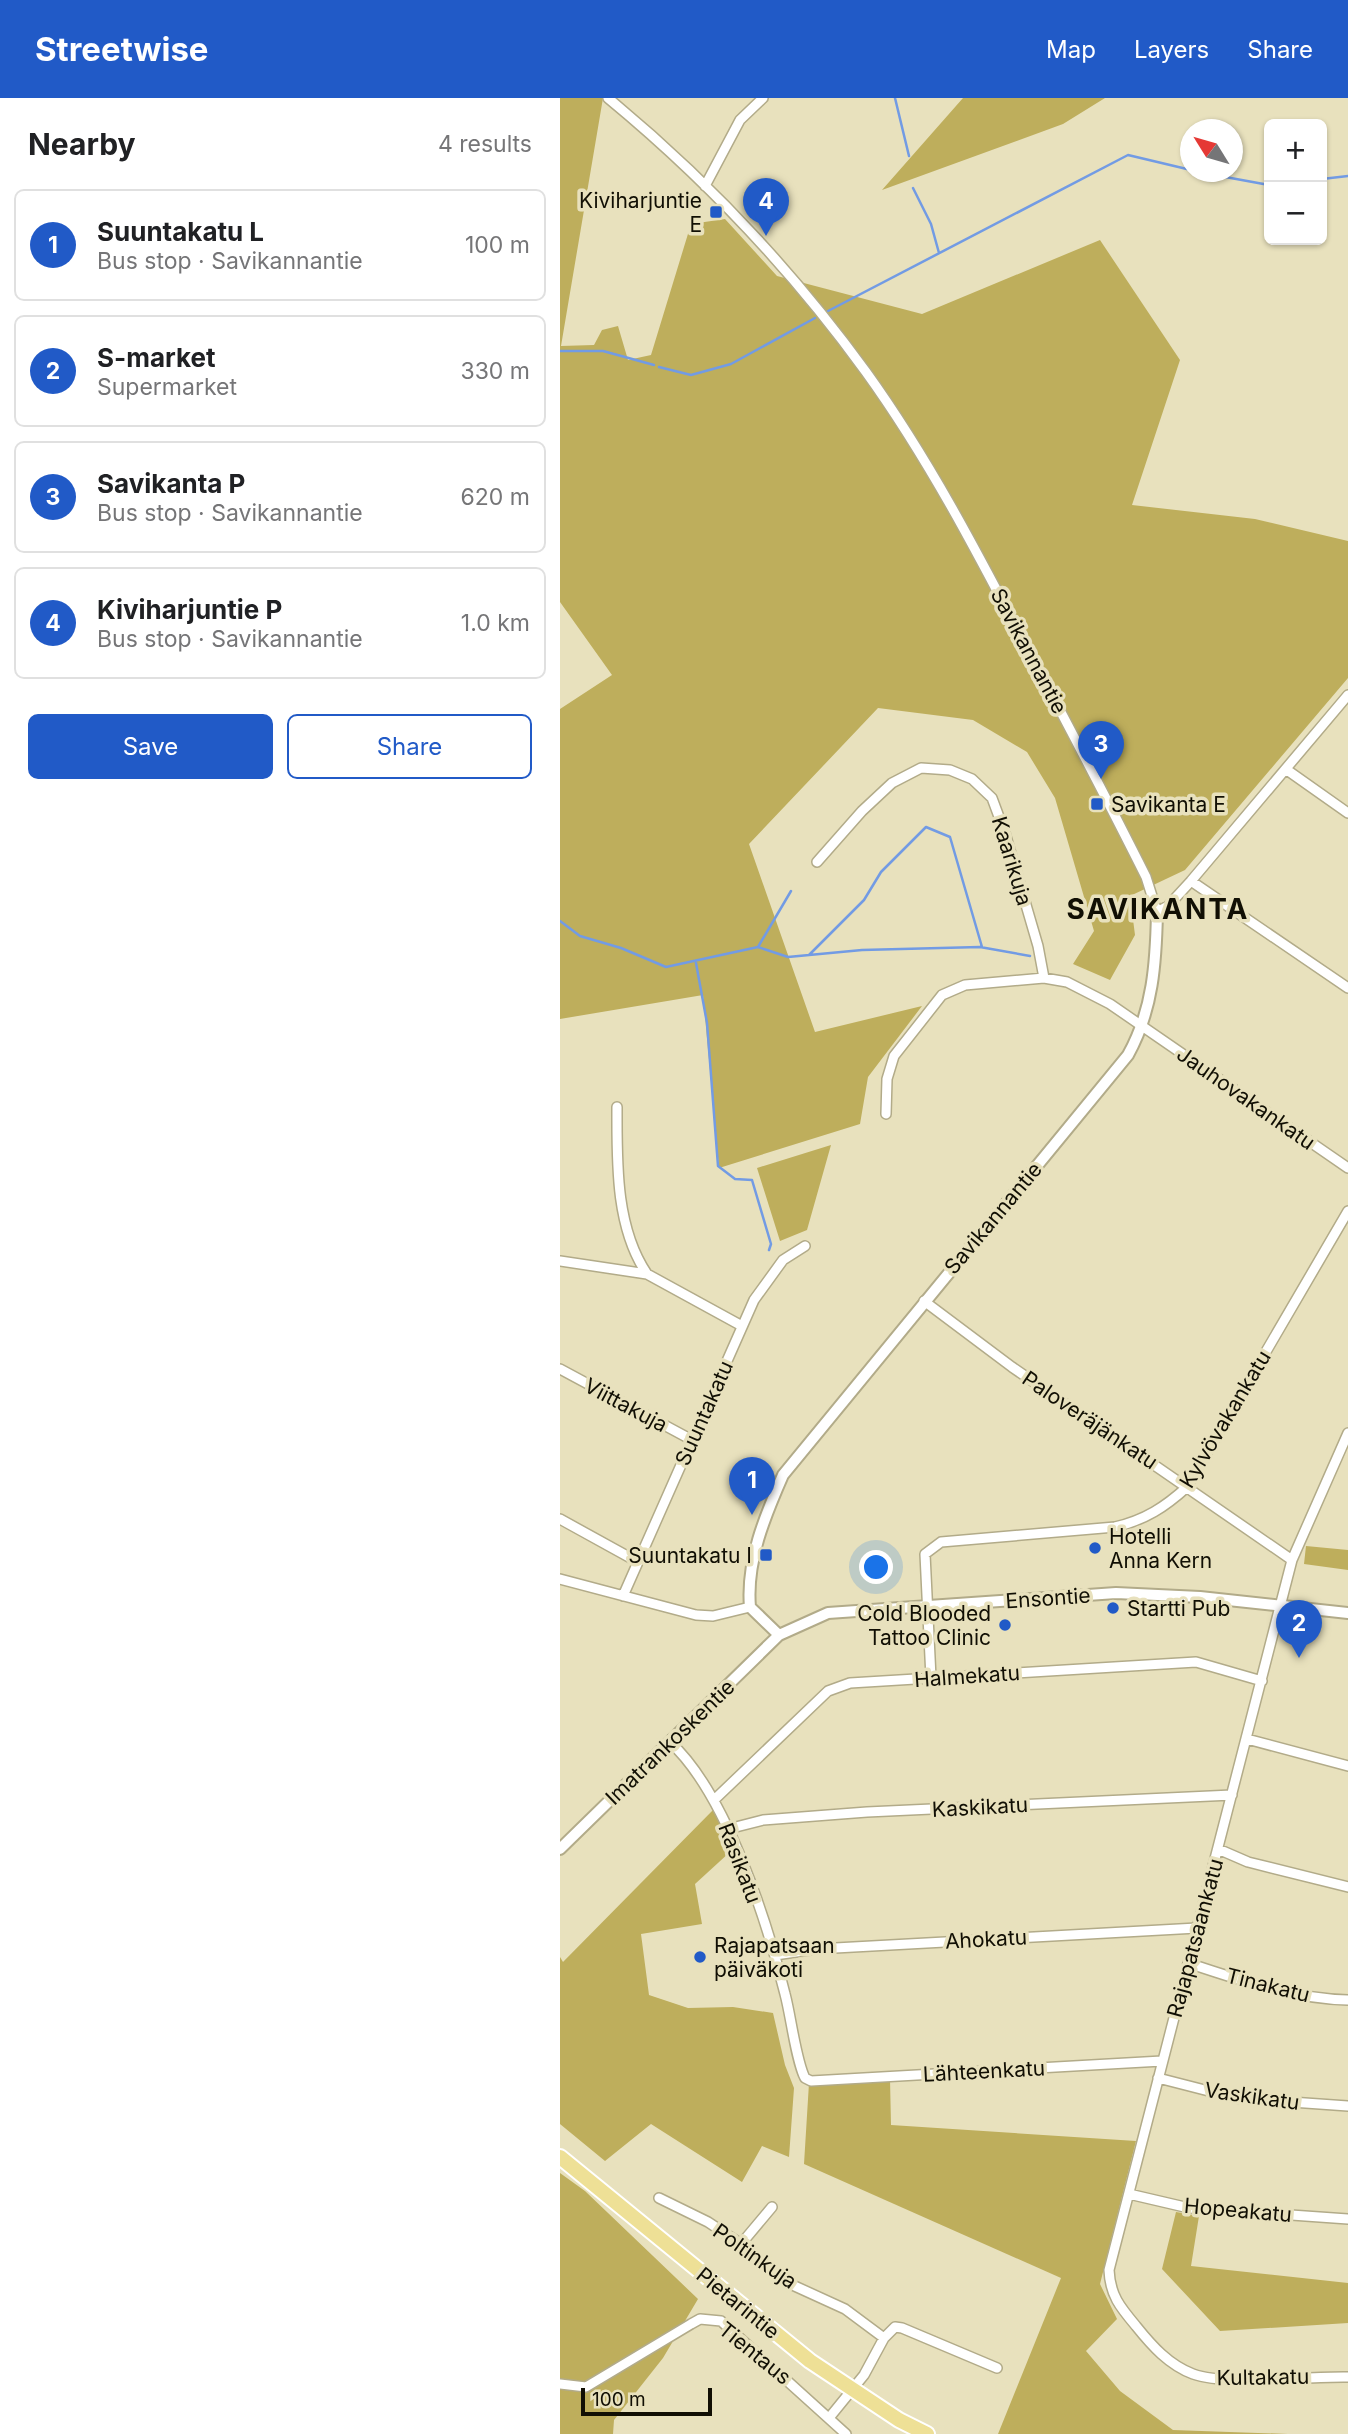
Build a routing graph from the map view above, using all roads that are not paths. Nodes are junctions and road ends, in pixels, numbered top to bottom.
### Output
1 (608, 98) edge
2 (763, 98) edge
3 (705, 186) junction
4 (1348, 695) edge
5 (1287, 770) junction
6 (1348, 813) edge
7 (817, 862) dead end
8 (1191, 881) junction
9 (1157, 912) junction
10 (1044, 978) junction
11 (1348, 988) edge
12 (1144, 1027) junction
13 (617, 1107) dead end
14 (886, 1114) dead end
15 (1348, 1168) edge
16 (1348, 1211) edge
17 (805, 1246) dead end
18 (560, 1261) edge
19 (647, 1274) junction
20 (924, 1301) junction
21 (742, 1326) junction
22 (560, 1369) edge
23 (1348, 1433) edge
24 (692, 1440) junction
25 (1187, 1487) junction
26 (560, 1519) edge
27 (1292, 1560) junction
28 (638, 1562) junction
29 (560, 1579) edge
30 (623, 1596) junction
31 (1281, 1605) junction
32 (750, 1607) junction
33 (929, 1607) junction
34 (1348, 1612) edge
35 (779, 1635) junction
36 (931, 1678) junction
37 (1262, 1681) junction
38 (1247, 1739) junction
39 (670, 1742) junction
40 (1348, 1766) edge
41 (1232, 1795) junction
42 (714, 1800) junction
43 (728, 1829) junction
44 (560, 1849) edge
45 (1218, 1849) junction
46 (1348, 1887) edge
47 (1197, 1928) junction
48 (775, 1955) junction
49 (1188, 1963) junction
50 (1348, 2000) edge
51 (1162, 2062) junction
52 (805, 2078) joint
53 (1158, 2078) junction
54 (1348, 2106) edge
55 (560, 2157) edge
56 (1129, 2193) junction
57 (659, 2198) dead end
58 (772, 2207) dead end
59 (1348, 2219) edge
60 (741, 2244) junction
61 (1109, 2270) joint
62 (884, 2338) junction
63 (997, 2368) dead end
64 (1348, 2377) edge
65 (560, 2384) edge
66 (853, 2390) junction
67 (830, 2418) junction
68 (846, 2434) edge
69 (927, 2434) edge

1 - 3 street, Savikannantie
2 - 3 street
3 - 9 street, Savikannantie
4 - 5 street
5 - 6 street
5 - 8 street
7 - 10 street, Kaarikuja
8 - 9 street
8 - 11 street
9 - 12 street, Savikannantie
10 - 12 street, Jauhovakankatu
10 - 14 street
12 - 15 street, Jauhovakankatu
12 - 20 street, Savikannantie
13 - 19 street
16 - 25 street, Kylvövakankatu
17 - 21 street, Suuntakatu
18 - 19 street
19 - 21 street
20 - 25 street, Paloveräjänkatu
20 - 32 street, Savikannantie
21 - 24 street, Suuntakatu
22 - 24 street, Viittakuja
23 - 27 street, Rajapatsaankatu
24 - 28 street, Suuntakatu
25 - 27 street, Paloveräjänkatu
25 - 33 street, Kylvövakankatu
26 - 28 street
27 - 31 street, Rajapatsaankatu
28 - 30 street, Suuntakatu
29 - 30 street
30 - 32 street
31 - 33 street, Ensontie
31 - 34 street, Ensontie
31 - 37 street, Rajapatsaankatu
32 - 35 street
33 - 35 street, Ensontie
33 - 36 street
35 - 39 street, Imatrankoskentie
36 - 37 street, Halmekatu
36 - 42 street, Halmekatu
37 - 38 street, Rajapatsaankatu
38 - 40 street
38 - 41 street, Rajapatsaankatu
39 - 42 street, Rasikatu
39 - 44 street, Imatrankoskentie
41 - 43 street, Kaskikatu
41 - 45 street, Rajapatsaankatu
42 - 43 street, Rasikatu
43 - 48 street, Rasikatu
45 - 46 street
45 - 47 street, Rajapatsaankatu
47 - 48 street, Ahokatu
47 - 49 street, Rajapatsaankatu
48 - 52 street, Rasikatu
49 - 50 street, Tinakatu
49 - 51 street, Rajapatsaankatu
51 - 52 street, Lähteenkatu
51 - 53 street, Rajapatsaankatu
53 - 54 street, Vaskikatu
53 - 56 street, Rajapatsaankatu
55 - 66 main road, Pietarintie
56 - 59 street, Hopeakatu
56 - 61 street, Rajapatsaankatu
57 - 60 street, Poltinkuja
58 - 60 street
60 - 62 street, Poltinkuja
61 - 64 street, Kultakatu
62 - 63 street
62 - 66 street
65 - 67 street, Tientaus
66 - 67 street
66 - 69 main road, Pietarintie
67 - 68 street, Tientaus

